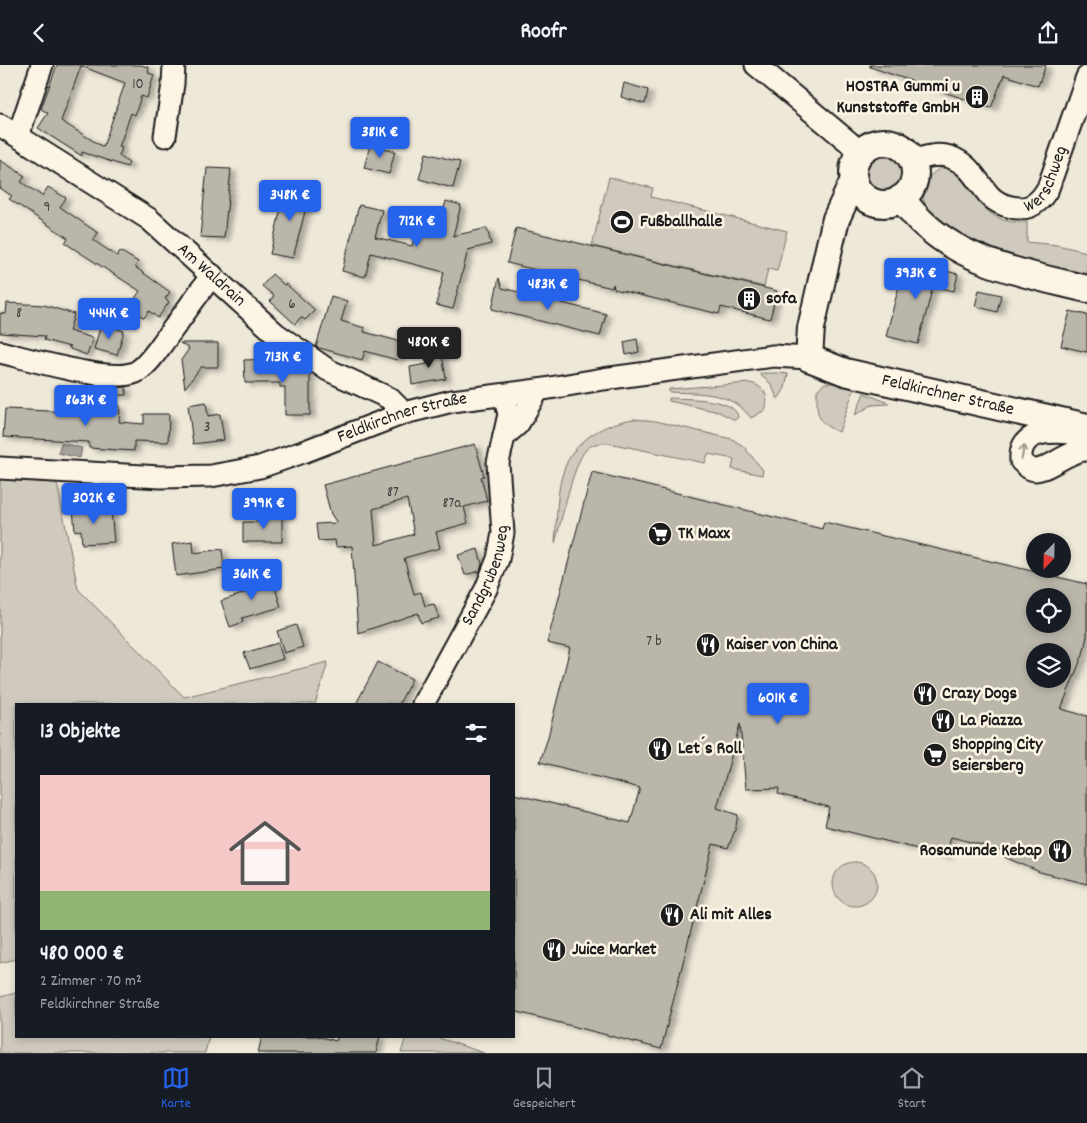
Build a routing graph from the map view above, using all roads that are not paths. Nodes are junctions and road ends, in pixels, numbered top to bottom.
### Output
1 (42, 65) edge
2 (174, 65) edge
3 (756, 65) edge
4 (1087, 77) edge
5 (9, 131) edge
6 (165, 136) dead end
7 (859, 154) junction
8 (912, 161) junction
9 (854, 180) junction
10 (901, 198) junction
11 (872, 201) junction
12 (212, 275) junction
13 (1087, 289) edge
14 (0, 352) edge
15 (809, 357) junction
16 (538, 390) junction
17 (504, 395) junction
18 (1087, 409) edge
19 (404, 413) junction
20 (1087, 427) edge
21 (1087, 434) edge
22 (504, 436) junction
23 (1087, 450) edge
24 (0, 468) edge
25 (424, 703) edge

1 - 5 street, Am Waldrain
2 - 6 street
3 - 7 street
4 - 8 street, Werschweg
5 - 12 street, Am Waldrain
7 - 8 main road
7 - 9 main road
8 - 10 main road
9 - 11 main road
9 - 15 main road
10 - 11 main road
10 - 13 main road
11 - 15 main road
12 - 14 street
12 - 19 street, Am Waldrain
15 - 16 street, Feldkirchner Straße
15 - 18 main road, Feldkirchner Straße
15 - 20 main road, Feldkirchner Straße
16 - 17 street, Feldkirchner Straße
16 - 22 street
17 - 19 street, Feldkirchner Straße
17 - 22 street, Sandgrubenweg
19 - 24 street, Feldkirchner Straße
23 -> 21 street
22 - 25 street, Sandgrubenweg

